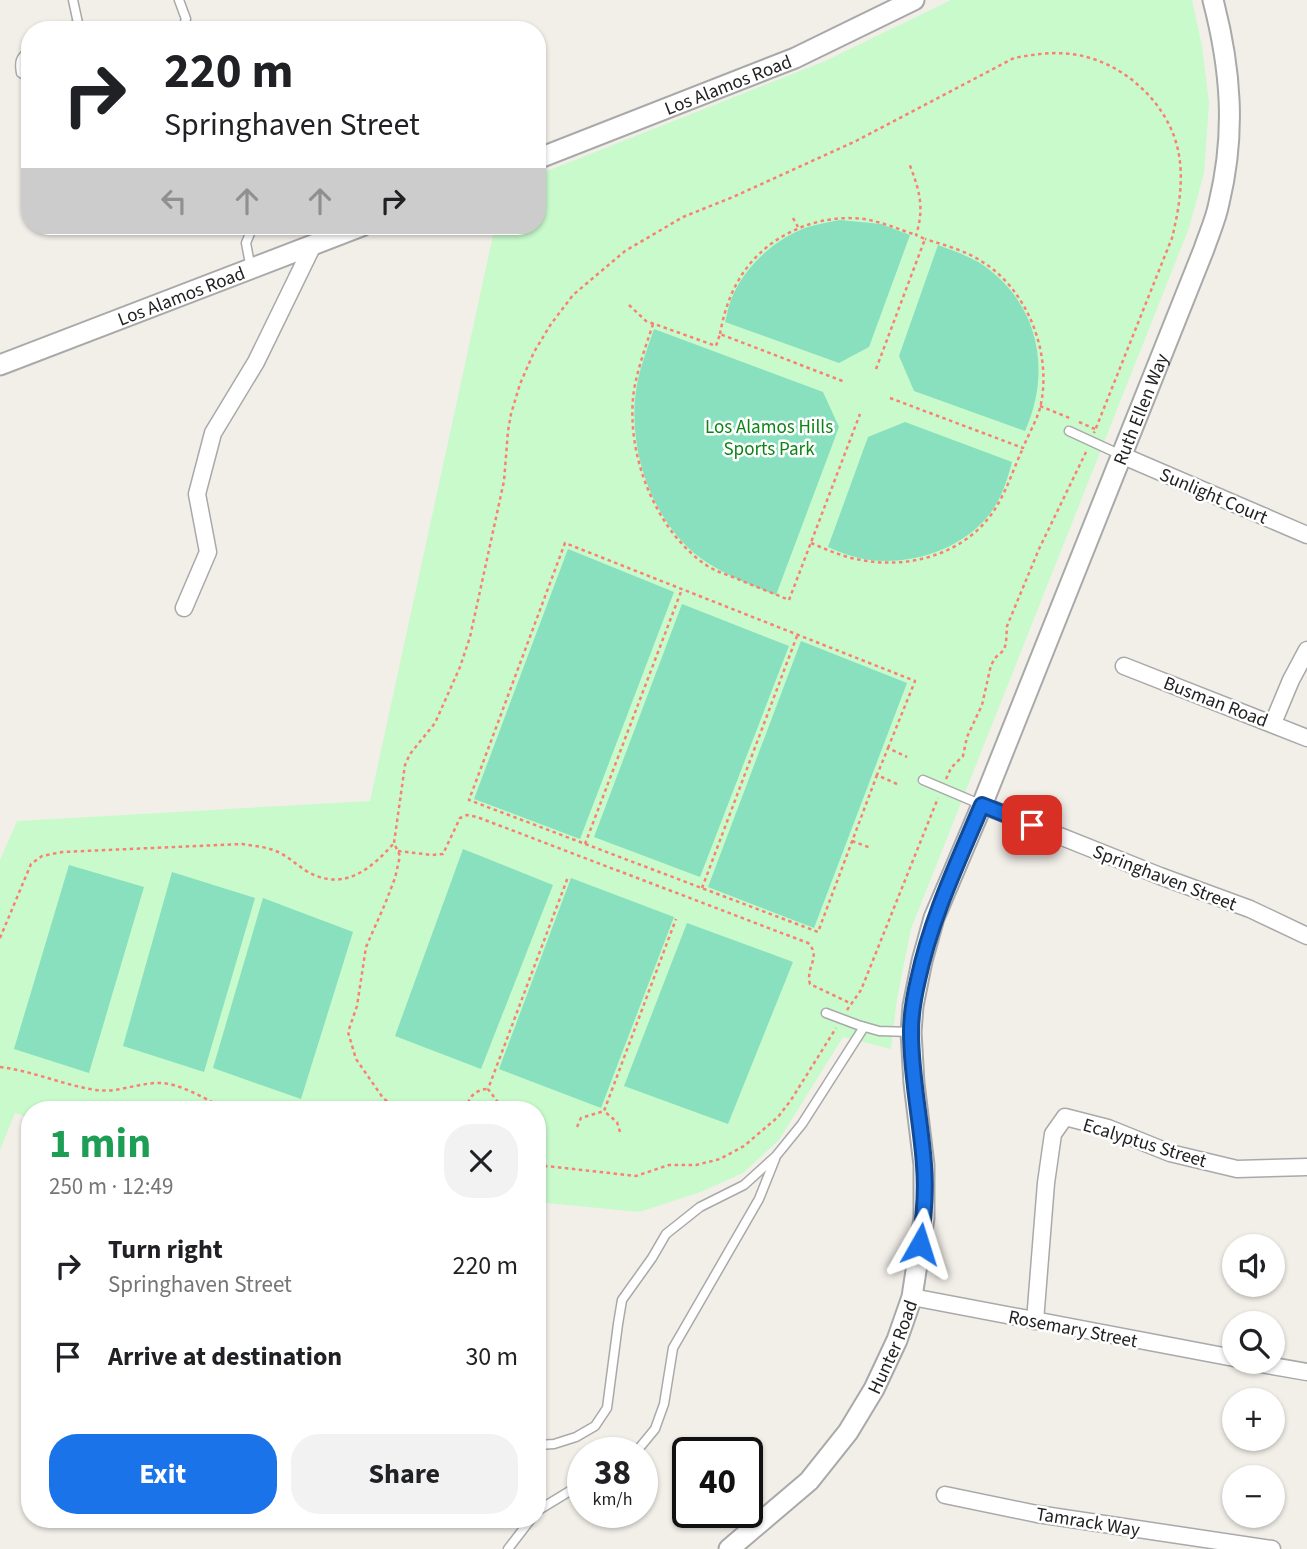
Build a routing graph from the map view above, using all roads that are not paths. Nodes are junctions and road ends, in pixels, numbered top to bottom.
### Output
1 (73, 0) edge
2 (179, 0) edge
3 (914, 0) edge
4 (1213, 0) edge
5 (77, 21) edge
6 (185, 21) edge
7 (546, 155) edge
8 (249, 235) edge
9 (339, 235) edge
10 (313, 245) junction
11 (251, 269) junction
12 (0, 365) edge
13 (1069, 431) dead end
14 (1121, 455) junction
15 (1307, 535) edge
16 (184, 608) dead end
17 (1307, 650) edge
18 (1124, 666) dead end
19 (1273, 723) junction
20 (1307, 738) edge
21 (923, 780) dead end
22 (982, 805) junction
23 (1307, 936) edge
24 (826, 1013) dead end
25 (864, 1027) junction
26 (911, 1032) junction
27 (776, 1156) junction
28 (1307, 1167) edge
29 (912, 1297) junction
30 (1035, 1321) junction
31 (1222, 1357) edge
32 (1285, 1368) edge
33 (1307, 1372) edge
34 (648, 1437) edge
35 (546, 1444) edge
36 (567, 1493) edge
37 (945, 1495) dead end
38 (546, 1506) edge
39 (524, 1528) edge
40 (508, 1549) edge
41 (729, 1549) edge
42 (1272, 1549) edge

1 - 5 lane
2 - 6 lane
3 - 7 street, Los Alamos Road
4 - 14 street, Ruth Ellen Way
8 - 11 lane
9 - 10 street, Los Alamos Road
10 - 11 street, Los Alamos Road
10 - 16 street
11 - 12 street, Los Alamos Road
13 - 14 lane
14 - 15 street, Sunlight Court
14 - 22 street, Ruth Ellen Way
17 - 19 street
18 - 19 street, Busman Road
19 - 20 street, Busman Road
21 - 22 lane
22 - 23 street, Springhaven Street
22 - 26 street, Hunter Road
24 - 25 lane
25 - 26 lane
25 - 27 lane
26 - 29 street, Hunter Road
27 - 34 lane
27 - 35 lane
28 - 30 street, Ecalyptus Street
29 - 30 street, Rosemary Street
29 - 41 street, Hunter Road
30 - 31 street, Rosemary Street
32 - 33 street
36 - 38 lane
37 - 42 street, Tamrack Way
39 - 40 lane

